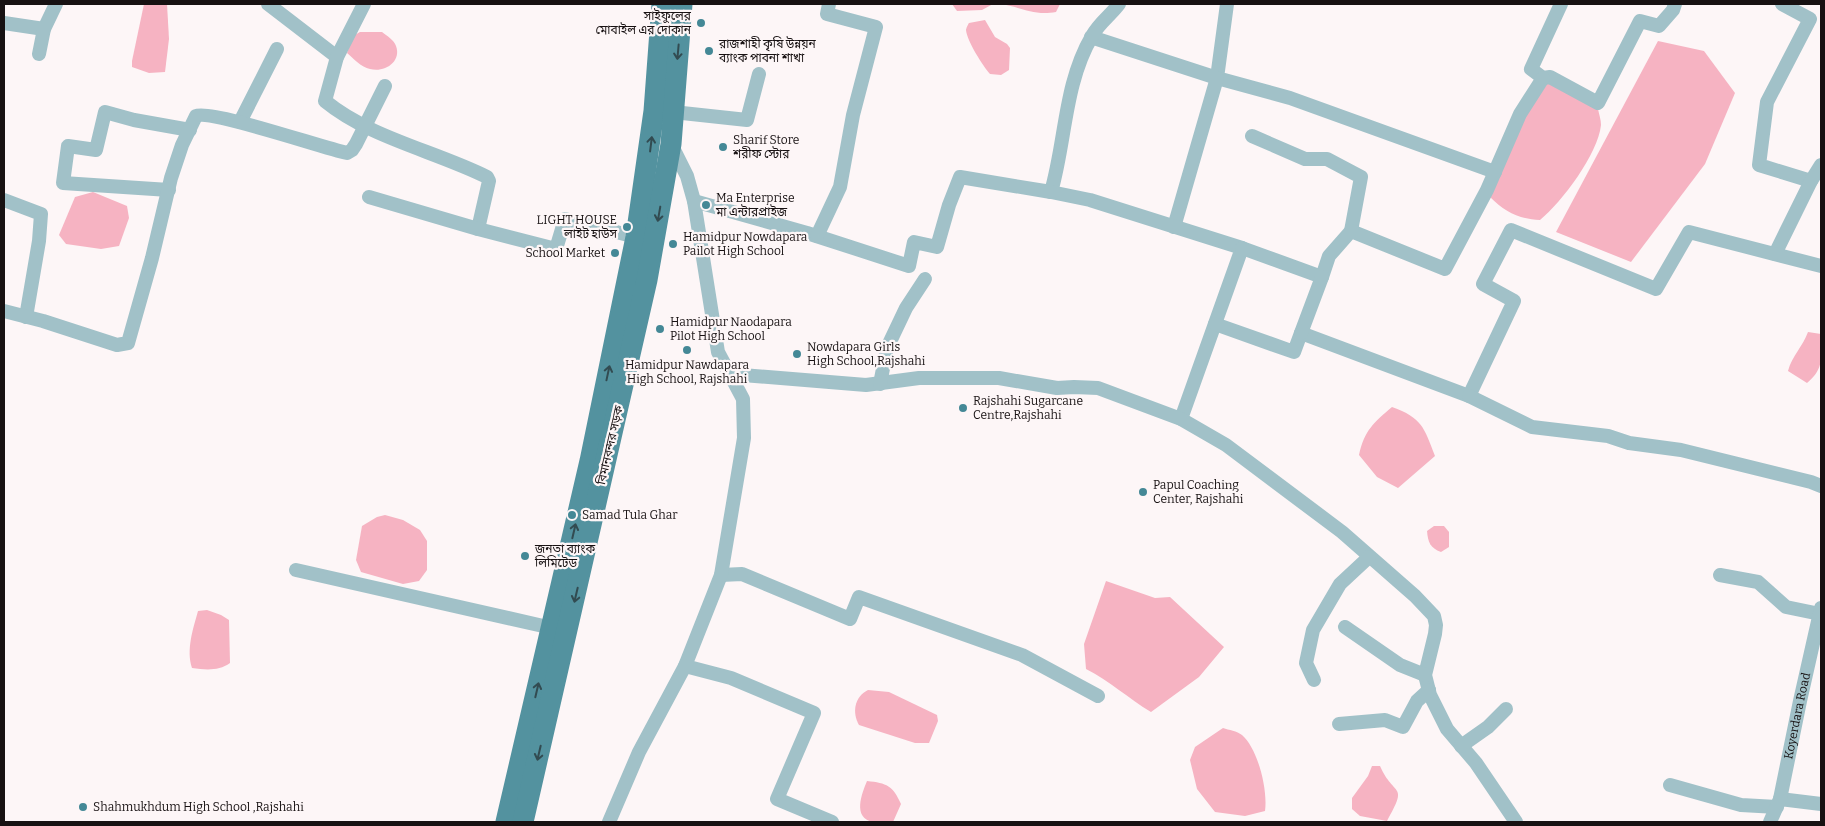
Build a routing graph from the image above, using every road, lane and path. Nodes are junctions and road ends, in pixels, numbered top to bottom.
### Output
1 (56, 4) edge
2 (268, 4) edge
3 (364, 4) edge
4 (662, 4) edge
5 (682, 4) edge
6 (829, 4) edge
7 (1119, 4) edge
8 (1227, 4) edge
9 (1561, 4) edge
10 (1675, 4) edge
11 (1782, 4) edge
12 (4, 23) edge
13 (44, 29) junction
14 (1091, 37) junction
15 (277, 49) dead end
16 (39, 54) dead end
17 (337, 57) junction
18 (760, 74) dead end
19 (1217, 78) junction
20 (1543, 78) junction
21 (385, 86) dead end
22 (673, 112) junction
23 (240, 122) junction
24 (364, 127) junction
25 (190, 130) junction
26 (1252, 136) dead end
27 (671, 144) junction
28 (1821, 165) edge
29 (1495, 172) junction
30 (1811, 181) junction
31 (169, 190) junction
32 (1051, 192) junction
33 (369, 197) dead end
34 (4, 200) edge
35 (694, 201) junction
36 (1174, 226) junction
37 (478, 230) junction
38 (1351, 231) junction
39 (817, 236) junction
40 (636, 237) junction
41 (1242, 248) junction
42 (1775, 254) junction
43 (1821, 266) edge
44 (1322, 277) junction
45 (925, 279) dead end
46 (4, 311) edge
47 (26, 316) junction
48 (1214, 324) junction
49 (1301, 333) junction
50 (730, 374) junction
51 (880, 384) junction
52 (1469, 396) junction
53 (1181, 419) junction
54 (1821, 486) edge
55 (1369, 557) junction
56 (296, 570) dead end
57 (721, 575) junction
58 (1720, 575) dead end
59 (1821, 611) edge
60 (1344, 627) dead end
61 (552, 628) junction
62 (685, 666) junction
63 (1425, 675) junction
64 (1314, 680) dead end
65 (1428, 690) junction
66 (1098, 696) dead end
67 (1506, 709) dead end
68 (1340, 724) dead end
69 (1461, 746) junction
70 (1670, 785) dead end
71 (1779, 803) junction
72 (1821, 804) edge
73 (506, 822) edge
74 (523, 822) edge
75 (608, 822) edge
76 (832, 822) edge
77 (1516, 822) edge
78 (1770, 822) edge

1 - 13 street
2 - 17 street
3 - 17 street
40 -> 4 main road, বিমানবন্দর সড়ক
5 -> 22 main road, বিমানবন্দর সড়ক
6 - 39 street
7 - 14 street
8 - 19 street
9 - 20 street
10 - 20 street
11 - 30 street
12 - 13 street
13 - 16 street
14 - 19 street
14 - 32 street
15 - 23 street
17 - 24 street
18 - 22 street
19 - 29 street
19 - 36 street
20 - 29 street
21 - 24 street
22 - 27 main road, বিমানবন্দর সড়ক
23 - 24 street
23 - 25 street
24 - 37 street
25 - 31 street
25 - 31 street
26 - 38 street
27 - 35 street
27 -> 74 main road, বিমানবন্দর সড়ক
28 - 30 street
29 - 38 street
30 - 42 street
31 - 47 street
32 - 36 street
32 - 39 street
33 - 37 street
34 - 47 street
35 - 39 street
35 - 50 street
36 - 41 street
37 - 40 street
38 - 44 street
61 -> 40 main road, বিমানবন্দর সড়ক
41 - 44 street
41 - 48 street
42 - 43 street
42 - 52 street
44 - 49 street
45 - 51 street
46 - 47 street
48 - 49 street
48 - 53 street
49 - 52 street
50 - 51 street
50 - 57 street
51 - 53 street
52 - 54 street
53 - 55 street
55 - 63 street
55 - 64 street
56 - 61 street
57 - 62 street
57 - 66 street
58 - 59 street
59 - 71 street, Koyerdara Road
60 - 63 street
73 -> 61 main road, বিমানবন্দর সড়ক
62 - 75 street
62 - 76 street
63 - 65 street
65 - 68 street
65 - 69 street
67 - 69 street
69 - 77 street
70 - 71 street
71 - 72 street
71 - 78 street, Koyerdara Road

